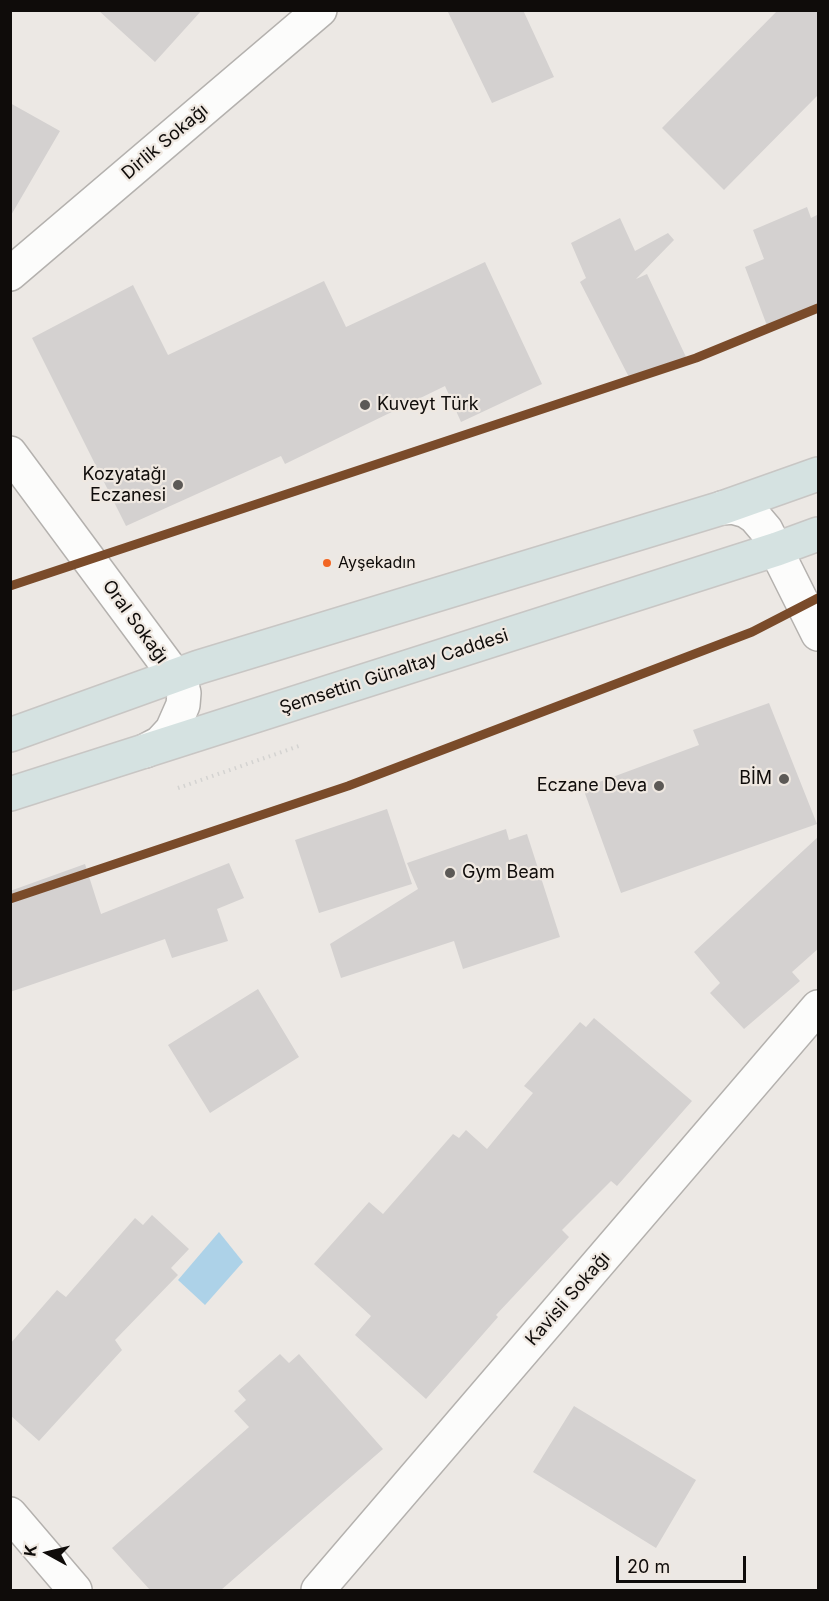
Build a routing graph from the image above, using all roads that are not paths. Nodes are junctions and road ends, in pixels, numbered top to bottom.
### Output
1 (320, 10) edge
2 (10, 274) edge
3 (10, 453) edge
4 (819, 474) edge
5 (722, 508) junction
6 (819, 534) edge
7 (777, 549) junction
8 (819, 634) edge
9 (174, 675) junction
10 (10, 735) edge
11 (145, 751) junction
12 (10, 794) edge
13 (819, 1007) edge
14 (10, 1514) edge
15 (75, 1590) edge
16 (318, 1590) edge

1 - 2 street, Dirlik Sokağı
3 - 9 street, Oral Sokağı
4 - 5 main road
5 - 7 street
5 - 9 main road
6 - 7 main road, Şemsettin Günaltay Caddesi
7 - 8 street
7 - 11 main road, Şemsettin Günaltay Caddesi
9 - 10 main road
9 - 11 street, Oral Sokağı
11 - 12 main road, Şemsettin Günaltay Caddesi
13 - 16 street, Kavisli Sokağı
14 - 15 street

